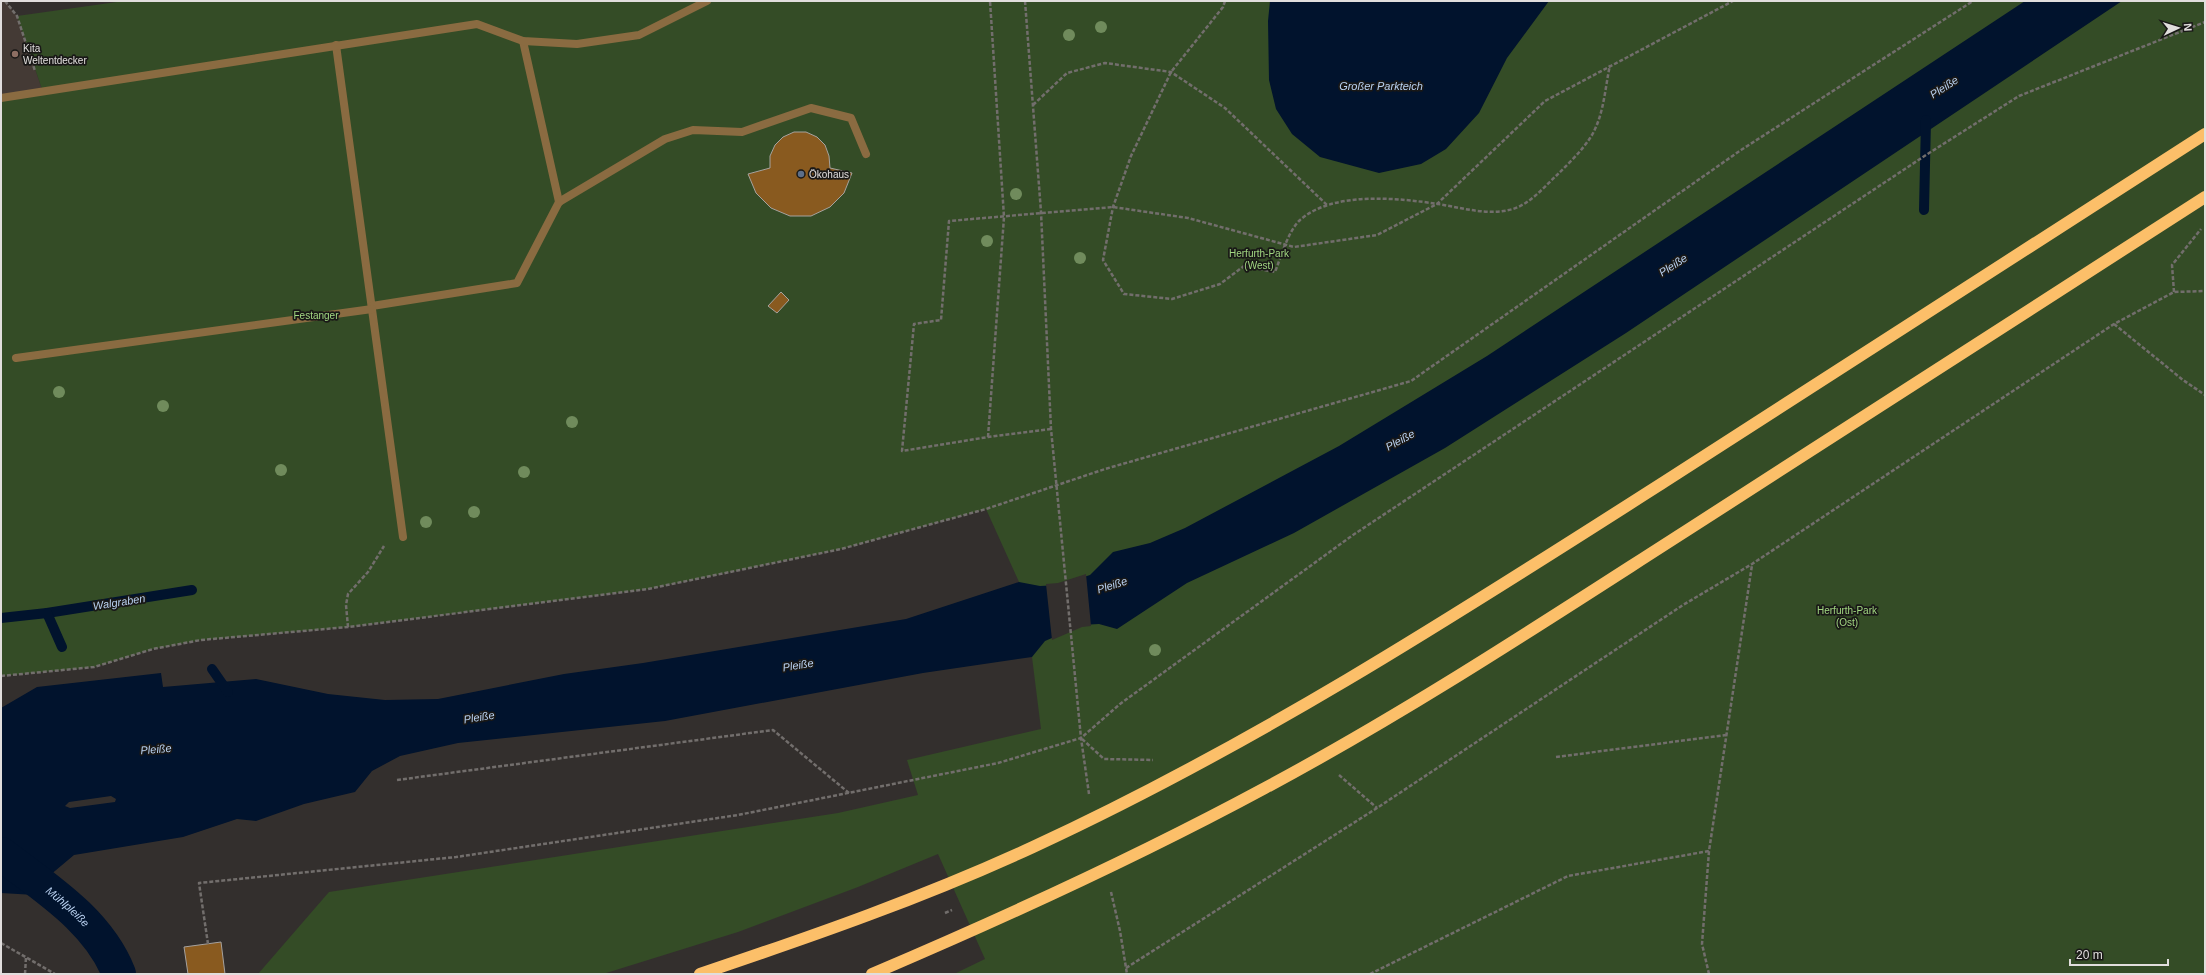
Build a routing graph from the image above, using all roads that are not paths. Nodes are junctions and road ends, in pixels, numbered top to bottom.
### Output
1 (707, 1) edge
2 (523, 41) junction
3 (336, 45) junction
4 (1, 98) edge
5 (2205, 134) edge
6 (866, 154) dead end
7 (2205, 197) edge
8 (559, 202) junction
9 (372, 307) junction
10 (16, 358) dead end
11 (403, 537) road end
12 (700, 974) edge
13 (872, 974) edge

1 - 2 lane
2 - 3 lane
2 - 8 lane
3 - 4 lane
3 - 9 lane
5 - 12 highway
6 - 8 lane
7 - 13 highway
8 - 9 lane
9 - 10 lane
9 - 11 lane

